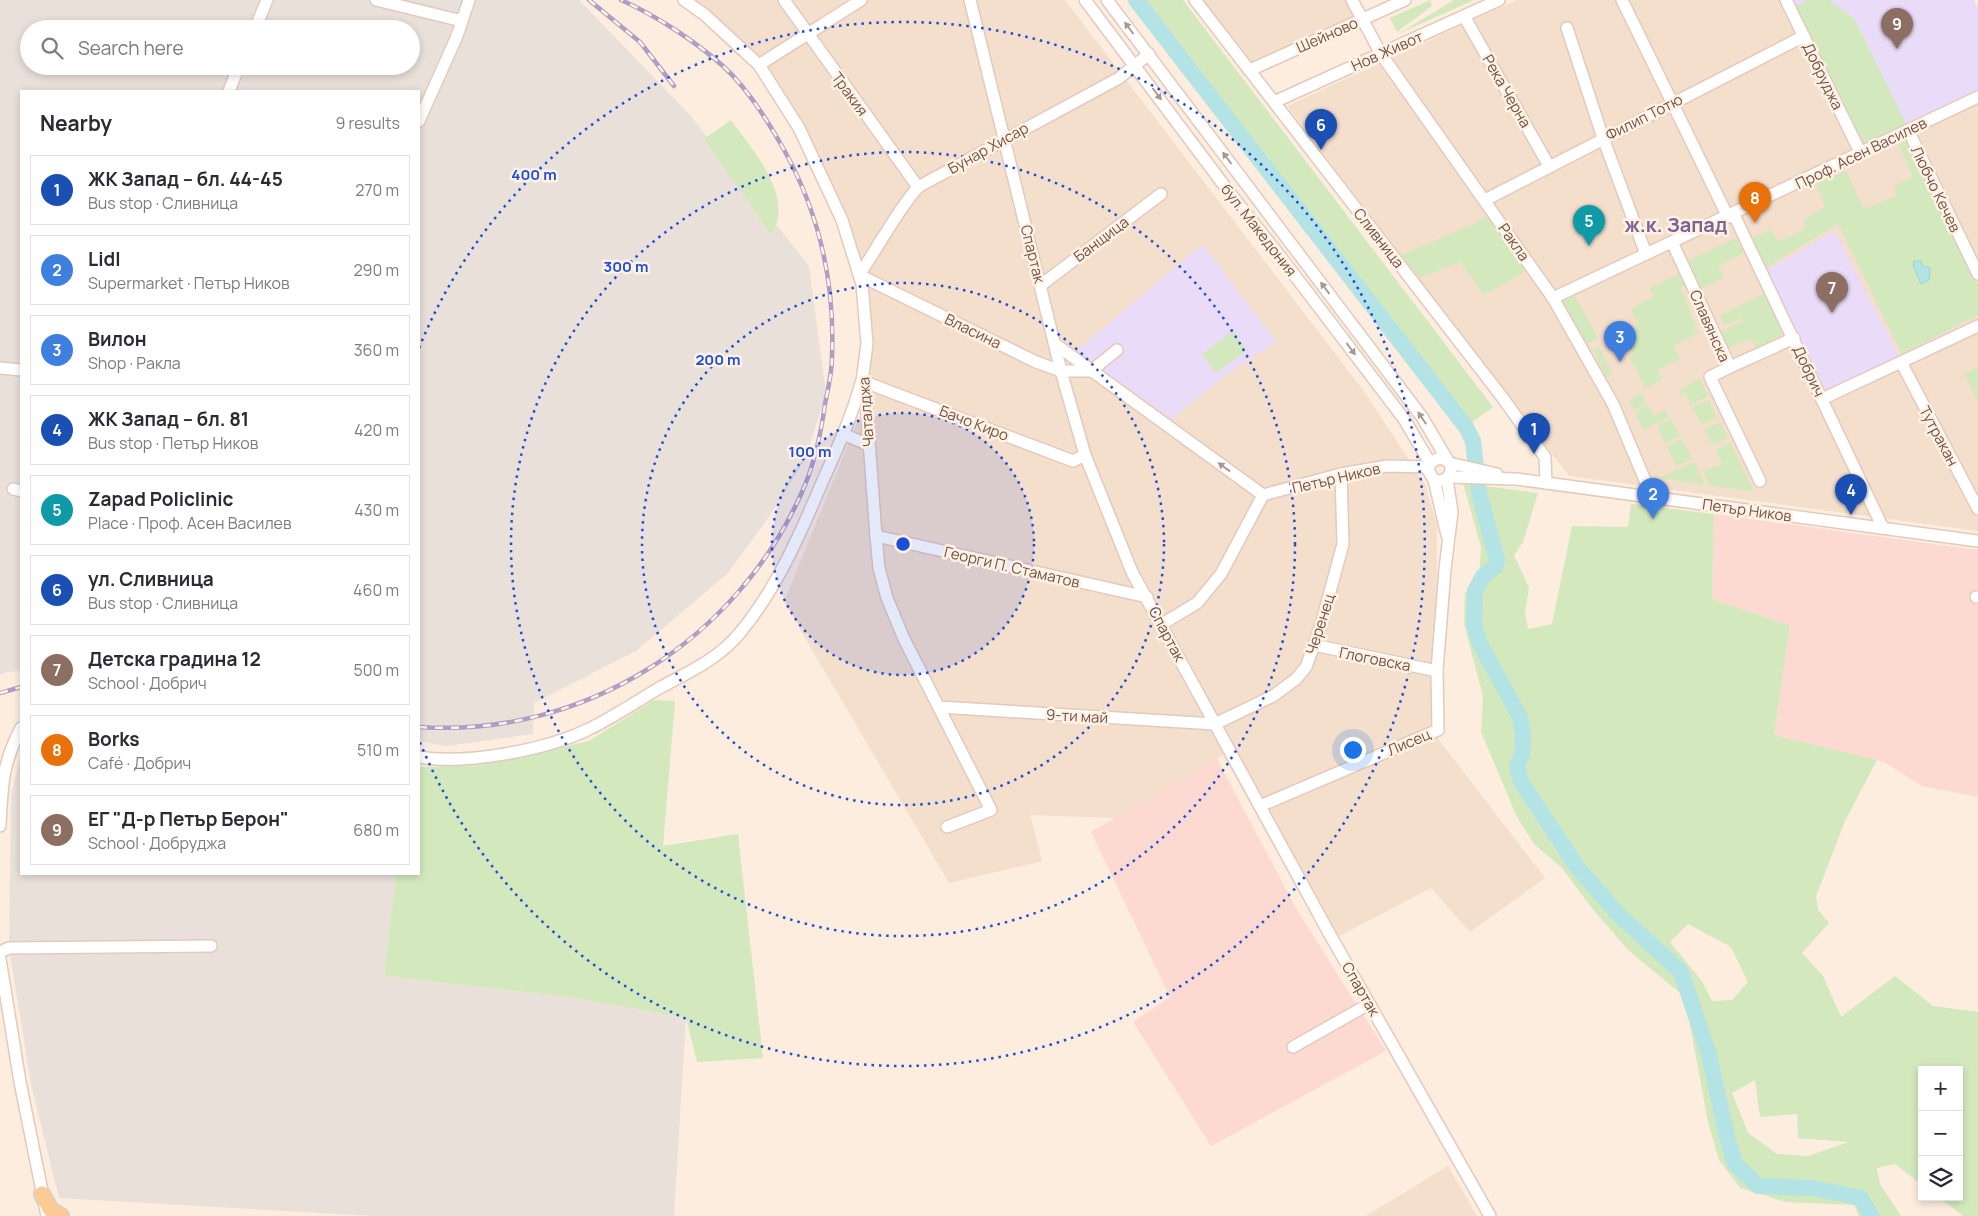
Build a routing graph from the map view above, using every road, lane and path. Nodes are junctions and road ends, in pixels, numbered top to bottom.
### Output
1 (267, 0) edge
2 (376, 0) edge
3 (469, 0) edge
4 (684, 0) edge
5 (784, 0) edge
6 (861, 0) edge
7 (970, 0) edge
8 (1085, 0) edge
9 (1107, 0) edge
10 (1195, 0) edge
11 (1352, 0) edge
12 (1405, 0) edge
13 (1499, 0) edge
14 (1622, 0) edge
15 (1786, 0) edge
16 (1464, 16) junction
17 (1363, 19) junction
18 (259, 20) edge
19 (462, 21) junction
20 (1567, 28) dead end
21 (806, 34) junction
22 (1804, 36) junction
23 (1149, 54) junction
24 (1381, 54) junction
25 (759, 65) junction
26 (1136, 66) junction
27 (1250, 70) junction
28 (235, 75) edge
29 (229, 90) edge
30 (1978, 97) edge
31 (1274, 102) junction
32 (1672, 102) junction
33 (420, 118) edge
34 (1908, 130) junction
35 (1004, 138) junction
36 (1603, 138) junction
37 (1860, 152) junction
38 (1549, 166) junction
39 (918, 187) junction
40 (1161, 194) dead end
41 (1485, 200) junction
42 (1731, 216) junction
43 (1672, 242) junction
44 (1646, 254) junction
45 (1978, 274) edge
46 (859, 275) junction
47 (1041, 285) junction
48 (1553, 298) junction
49 (1978, 326) edge
50 (1794, 338) junction
51 (1054, 344) junction
52 (1117, 350) dead end
53 (1901, 362) junction
54 (1730, 367) junction
55 (0, 368) edge
56 (20, 370) edge
57 (1061, 371) junction
58 (1091, 371) junction
59 (862, 381) junction
60 (1822, 399) junction
61 (843, 434) junction
62 (1416, 438) junction
63 (869, 445) junction
64 (1085, 455) junction
65 (1448, 461) junction
66 (1410, 466) junction
67 (1431, 472) junction
68 (1468, 472) junction
69 (1341, 474) junction
70 (1448, 478) junction
71 (1760, 482) dead end
72 (1546, 483) junction
73 (1263, 495) junction
74 (1652, 497) junction
75 (1978, 509) edge
76 (1883, 528) junction
77 (876, 536) junction
78 (1448, 539) junction
79 (1978, 541) edge
80 (1147, 597) junction
81 (1162, 624) junction
82 (1314, 645) junction
83 (1437, 671) junction
84 (939, 707) junction
85 (1216, 724) junction
86 (20, 730) edge
87 (420, 757) edge
88 (1260, 806) junction
89 (0, 826) edge
90 (947, 827) dead end
91 (211, 946) dead end
92 (0, 952) edge
93 (0, 959) edge
94 (1369, 1004) junction
95 (1293, 1047) dead end
96 (42, 1194) junction
97 (46, 1216) edge
98 (57, 1216) edge
99 (61, 1216) edge
100 (69, 1216) edge
101 (1490, 1216) edge

1 - 18 street
2 - 19 street
3 - 19 street
4 - 25 street, Чаталджа
5 - 21 street, Тракия
6 - 21 street
7 - 35 street, Спартак
8 - 26 street, бул. Македония
23 -> 9 street, бул. Македония
10 - 27 street, Сливница
11 - 17 street, Ракла
12 - 17 street, Шейново
13 - 16 street, Нов Живот
14 - 32 street, Добрич
15 - 22 street, Добруджа
16 - 24 street, Нов Живот
16 - 38 street, Река Черна
17 - 24 street, Ракла
17 - 27 street, Шейново
19 - 33 street
20 - 36 street
21 - 25 street
21 - 39 street, Тракия
22 - 32 street, Филип Тотю
22 - 37 street, Добруджа
23 - 26 street, Бунар Хисар
65 -> 23 street, бул. Македония
24 - 31 street, Нов Живот
24 - 41 street, Ракла
25 - 46 street, Чаталджа
26 - 35 street, Бунар Хисар
26 -> 62 street, бул. Македония
27 - 31 street, Сливница
28 - 29 street
30 - 34 street, Проф. Асен Василев
31 - 72 street, Сливница
32 - 36 street, Филип Тотю
32 - 42 street, Добрич
34 - 37 street, Проф. Асен Василев
34 - 45 street, Любчо Кечев
35 - 39 street, Бунар Хисар
35 - 47 street, Спартак
36 - 38 street, Филип Тотю
36 - 44 street
37 - 42 street, Проф. Асен Василев
38 - 41 street, Филип Тотю
39 - 46 street, Бунар Хисар
40 - 47 street, Банщица
41 - 48 street, Ракла
42 - 43 street, Проф. Асен Василев
42 - 50 street, Добрич
43 - 44 street, Проф. Асен Василев
43 - 54 street, Славянска
44 - 48 street, Проф. Асен Василев
46 - 57 street, Власина
46 - 59 street, Чаталджа
47 - 51 street, Спартак
48 - 74 street, Ракла
49 - 53 street
50 - 54 street
50 - 60 street, Добрич
51 - 57 street, Спартак
51 - 58 street
52 - 58 street
53 - 60 street
53 - 75 street, Тутракан
54 - 71 street, Славянска
55 - 56 street
57 - 58 street, Власина
57 - 64 street, Спартак
73 -> 58 street
59 - 61 street
59 - 63 street, Чаталджа
59 - 64 street, Бачо Киро
60 - 76 street, Добрич
61 - 63 street
61 - 87 street
62 - 66 street
62 - 67 street, бул. Македония
63 - 77 street, Чаталджа
64 - 80 street, Спартак
65 - 67 street
65 - 68 street
65 - 70 street
66 - 67 street, Петър Ников
66 - 69 street, Петър Ников
67 - 70 street
67 - 78 street, Лисец
68 - 70 street
68 - 72 street, Петър Ников
69 - 73 street, Петър Ников
69 - 82 street, Черенец
70 - 78 street, Лисец
72 - 74 street, Петър Ников
73 - 81 street
74 - 76 street, Петър Ников
76 - 79 street, Петър Ников
77 - 80 street, Георги П. Стаматов
77 - 84 street, Чаталджа
78 - 83 street, Лисец
80 - 81 street, Спартак
81 - 85 street, Спартак
82 - 83 street, Глоговска
82 - 85 street, Черенец
83 - 88 street, Лисец
84 - 85 street, 9-ти май
84 - 90 street, Чаталджа
85 - 88 street, Спартак
86 - 89 street
88 - 94 street, Спартак
91 - 92 street
93 - 96 street
94 - 95 street
94 - 101 street, Спартак
96 - 97 street
96 - 99 main road
98 - 99 main road
99 - 100 main road

